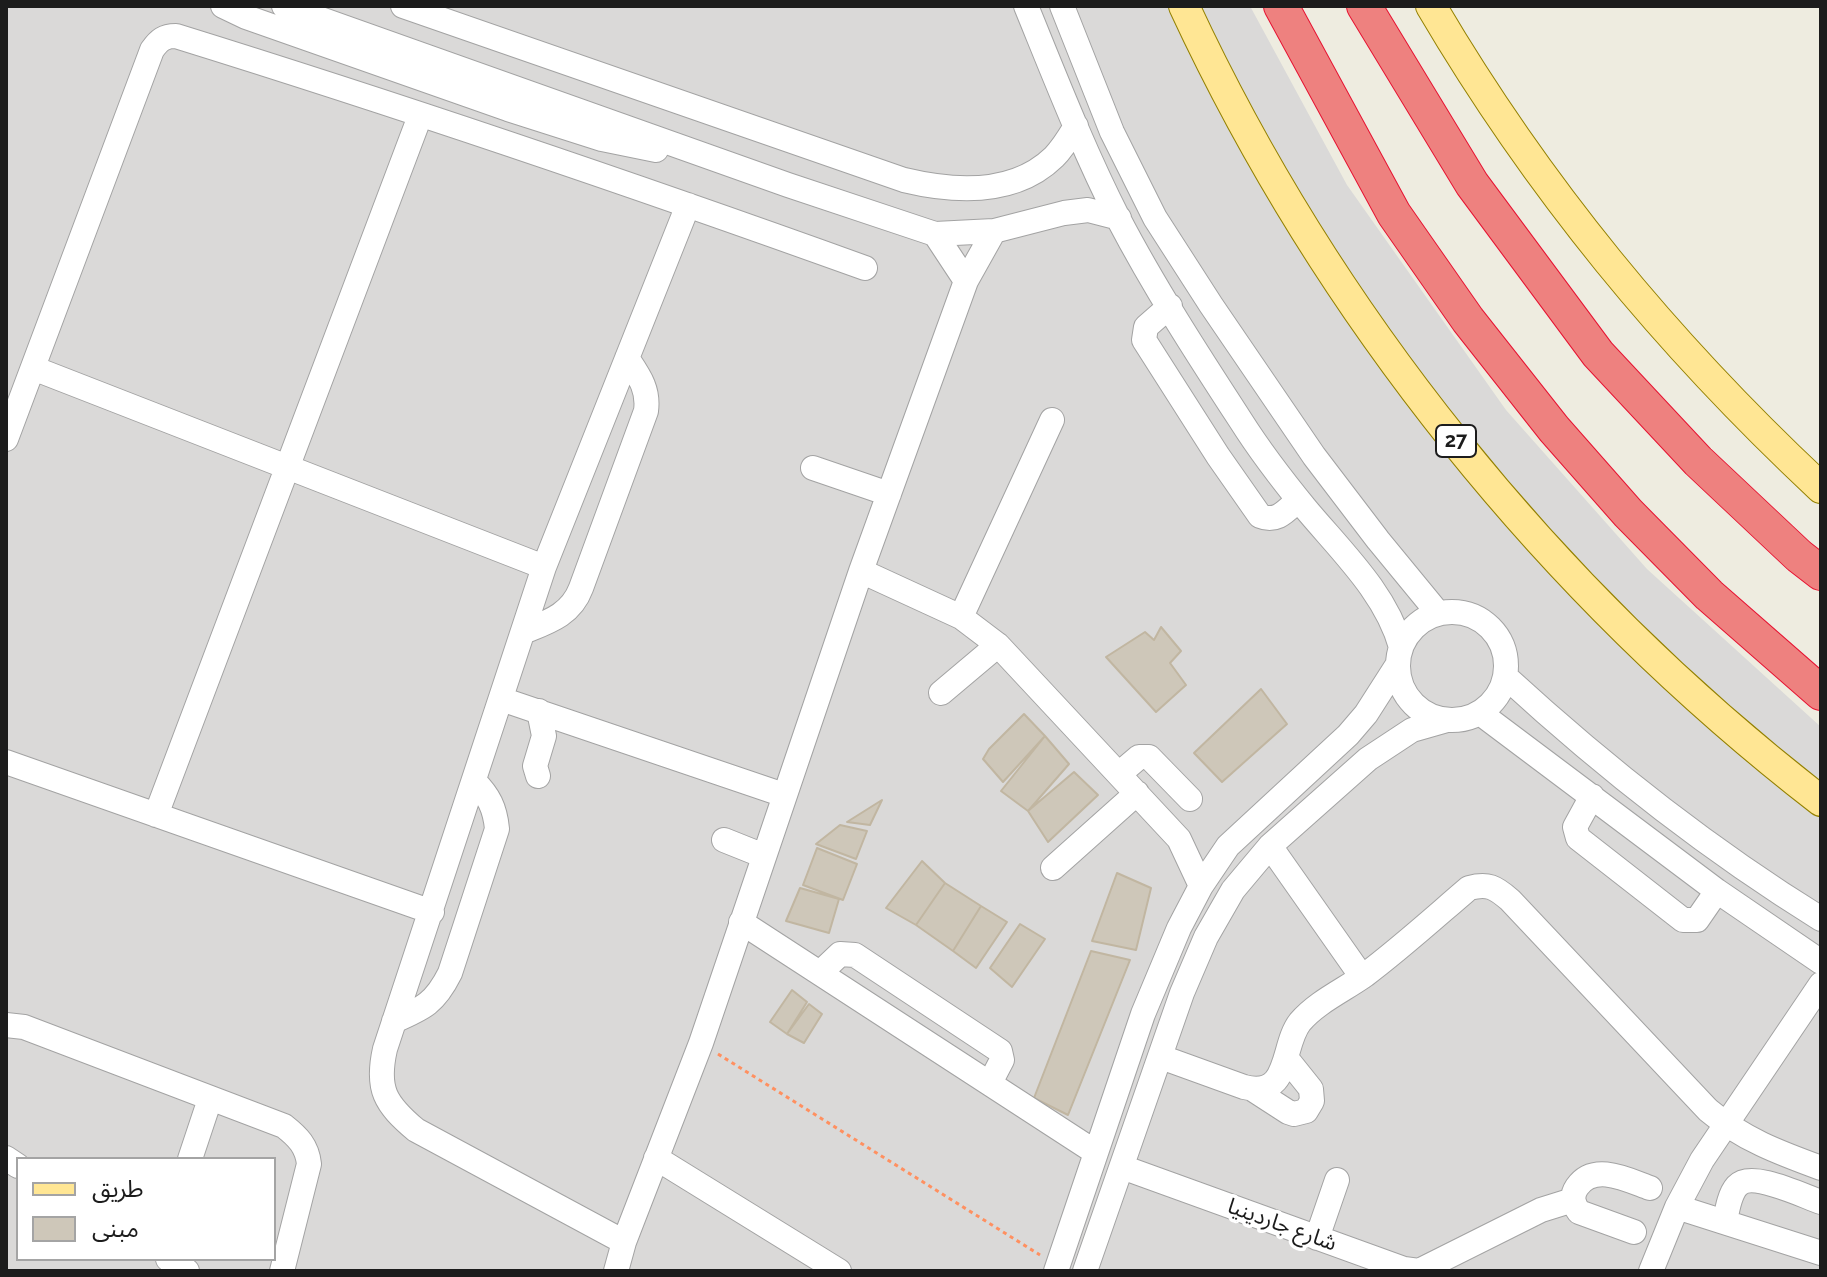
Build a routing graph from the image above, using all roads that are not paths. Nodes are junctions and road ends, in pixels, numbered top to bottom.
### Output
1 (223, 6) edge
2 (284, 6) edge
3 (403, 6) edge
4 (1026, 6) edge
5 (1062, 6) edge
6 (1184, 6) edge
7 (1281, 6) edge
8 (1364, 6) edge
9 (1431, 6) edge
10 (343, 52) junction
11 (331, 84) junction
12 (508, 109) junction
13 (420, 116) junction
14 (1076, 126) junction
15 (497, 140) junction
16 (802, 144) junction
17 (690, 150) junction
18 (1014, 182) junction
19 (788, 185) junction
20 (688, 205) junction
21 (1119, 218) junction
22 (1035, 222) junction
23 (994, 231) junction
24 (935, 234) junction
25 (865, 268) dead end
26 (966, 281) junction
27 (1170, 306) junction
28 (1235, 340) junction
29 (627, 358) junction
30 (1204, 361) junction
31 (33, 368) junction
32 (1052, 420) dead end
33 (6, 439) edge
34 (288, 467) junction
35 (812, 469) dead end
36 (1821, 488) edge
37 (889, 494) junction
38 (1298, 500) junction
39 (544, 567) junction
40 (861, 571) junction
41 (1821, 573) edge
42 (1438, 613) junction
43 (961, 617) junction
44 (523, 632) junction
45 (998, 645) junction
46 (1400, 656) junction
47 (1506, 677) junction
48 (941, 693) dead end
49 (1821, 693) edge
50 (501, 699) junction
51 (539, 711) junction
52 (1480, 713) junction
53 (1447, 720) junction
54 (1329, 752) junction
55 (6, 762) edge
56 (1119, 774) junction
57 (1351, 775) junction
58 (538, 776) dead end
59 (474, 781) junction
60 (1137, 793) junction
61 (784, 795) junction
62 (1592, 796) junction
63 (1190, 799) dead end
64 (1821, 801) edge
65 (156, 815) junction
66 (1179, 839) junction
67 (724, 840) dead end
68 (1228, 846) junction
69 (1270, 846) junction
70 (764, 856) junction
71 (1053, 868) dead end
72 (1201, 886) junction
73 (1717, 891) junction
74 (432, 912) junction
75 (1821, 919) edge
76 (741, 922) junction
77 (1821, 962) edge
78 (820, 973) junction
79 (1362, 977) junction
80 (1821, 984) edge
81 (394, 1021) junction
82 (6, 1025) edge
83 (1161, 1057) junction
84 (1287, 1059) junction
85 (990, 1083) junction
86 (1254, 1090) junction
87 (210, 1099) junction
88 (1725, 1124) junction
89 (1095, 1152) junction
90 (191, 1157) edge
91 (656, 1158) junction
92 (1122, 1167) junction
93 (1821, 1168) edge
94 (1337, 1180) dead end
95 (1650, 1188) dead end
96 (1573, 1200) junction
97 (1679, 1202) junction
98 (1821, 1202) edge
99 (1726, 1217) junction
100 (1634, 1232) dead end
101 (1317, 1238) junction
102 (624, 1242) junction
103 (1821, 1253) edge
104 (1060, 1269) edge
105 (282, 1271) edge
106 (616, 1271) edge
107 (839, 1271) edge
108 (1085, 1271) edge
109 (1651, 1271) edge

1 - 10 street
2 - 17 street
3 - 16 street
4 - 14 street
5 - 28 street
6 - 64 main road, 27
7 - 49 highway
8 - 41 highway
9 - 36 main road
10 - 11 street
10 - 12 street
11 - 13 street
11 - 31 street
12 - 15 street
12 - 17 street
13 - 15 street
13 - 34 street
14 - 18 street
14 - 21 street
15 - 20 street
16 - 18 street
16 - 19 street
17 - 19 street
18 - 22 street
19 - 24 street
20 - 25 street
20 - 29 street
21 - 22 street
21 - 27 street
22 - 23 street
23 - 24 street
23 - 26 street
24 - 26 street
26 - 37 street
27 - 30 street
27 - 38 street
28 - 30 street
28 - 42 street
29 - 39 street
29 - 44 street
30 - 38 street
31 - 33 street
31 - 34 street
32 - 43 street
34 - 39 street
34 - 65 street
35 - 37 street
37 - 40 street
38 - 46 street
39 - 44 street
40 - 43 street
40 - 61 street
42 - 46 street
42 - 47 street
43 - 45 street
44 - 50 street
45 - 48 street
45 - 56 street
46 - 53 street
46 - 54 street
47 - 52 street
47 - 75 street
50 - 51 street
50 - 59 street
51 - 58 street
51 - 61 street
52 - 53 street
52 - 62 street
53 - 57 street
54 - 57 street
54 - 68 street
55 - 65 street
56 - 60 street
56 - 63 street
57 - 69 street
59 - 74 street
59 - 81 street
60 - 66 street
60 - 71 street
61 - 70 street
62 - 73 street
62 - 73 street
65 - 74 street
66 - 68 street
66 - 72 street
67 - 70 street
68 - 72 street
69 - 79 street
69 - 83 street
70 - 76 street
72 - 89 street
73 - 77 street
74 - 81 street
76 - 78 street
76 - 91 street
78 - 85 street
78 - 85 street
79 - 84 street
79 - 88 street
80 - 88 street
81 - 102 street
82 - 87 street
83 - 86 street
83 - 92 street
84 - 86 street
84 - 86 street
85 - 89 street
87 - 90 street
87 - 105 street
88 - 93 street
88 - 97 street
89 - 104 street
91 - 102 street
91 - 107 street
92 - 101 street, شارع جاردينيا
92 - 108 street
94 - 101 street
95 - 96 street
96 - 100 street
96 - 101 street, شارع جاردينيا
97 - 99 street
97 - 109 street
98 - 99 street
99 - 103 street
102 - 106 street

